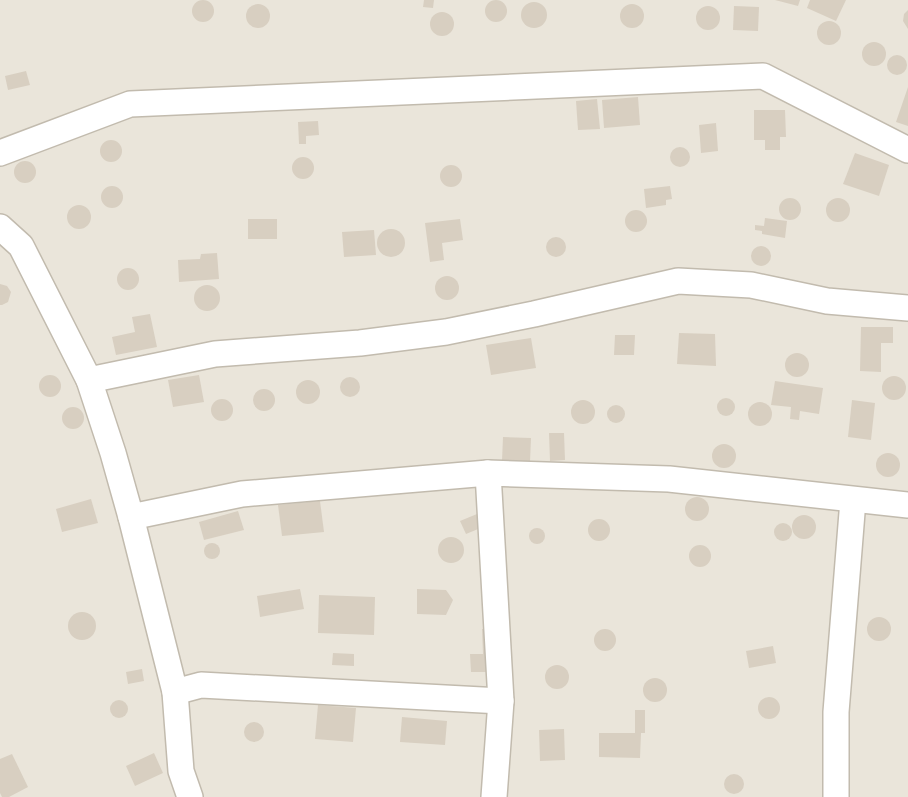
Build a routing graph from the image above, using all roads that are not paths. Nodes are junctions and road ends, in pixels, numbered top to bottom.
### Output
1 (908, 150) edge
2 (0, 153) edge
3 (0, 227) edge
4 (908, 308) edge
5 (89, 380) junction
6 (488, 473) junction
7 (853, 500) junction
8 (908, 505) edge
9 (132, 517) junction
10 (175, 692) junction
11 (501, 701) junction
12 (190, 797) edge
13 (494, 797) edge
14 (836, 797) edge

1 - 2 street
3 - 5 street
4 - 5 street
5 - 9 street
6 - 7 street
6 - 9 street
6 - 11 street
7 - 8 street
7 - 14 street
9 - 10 street
10 - 11 street
10 - 12 street
11 - 13 street

